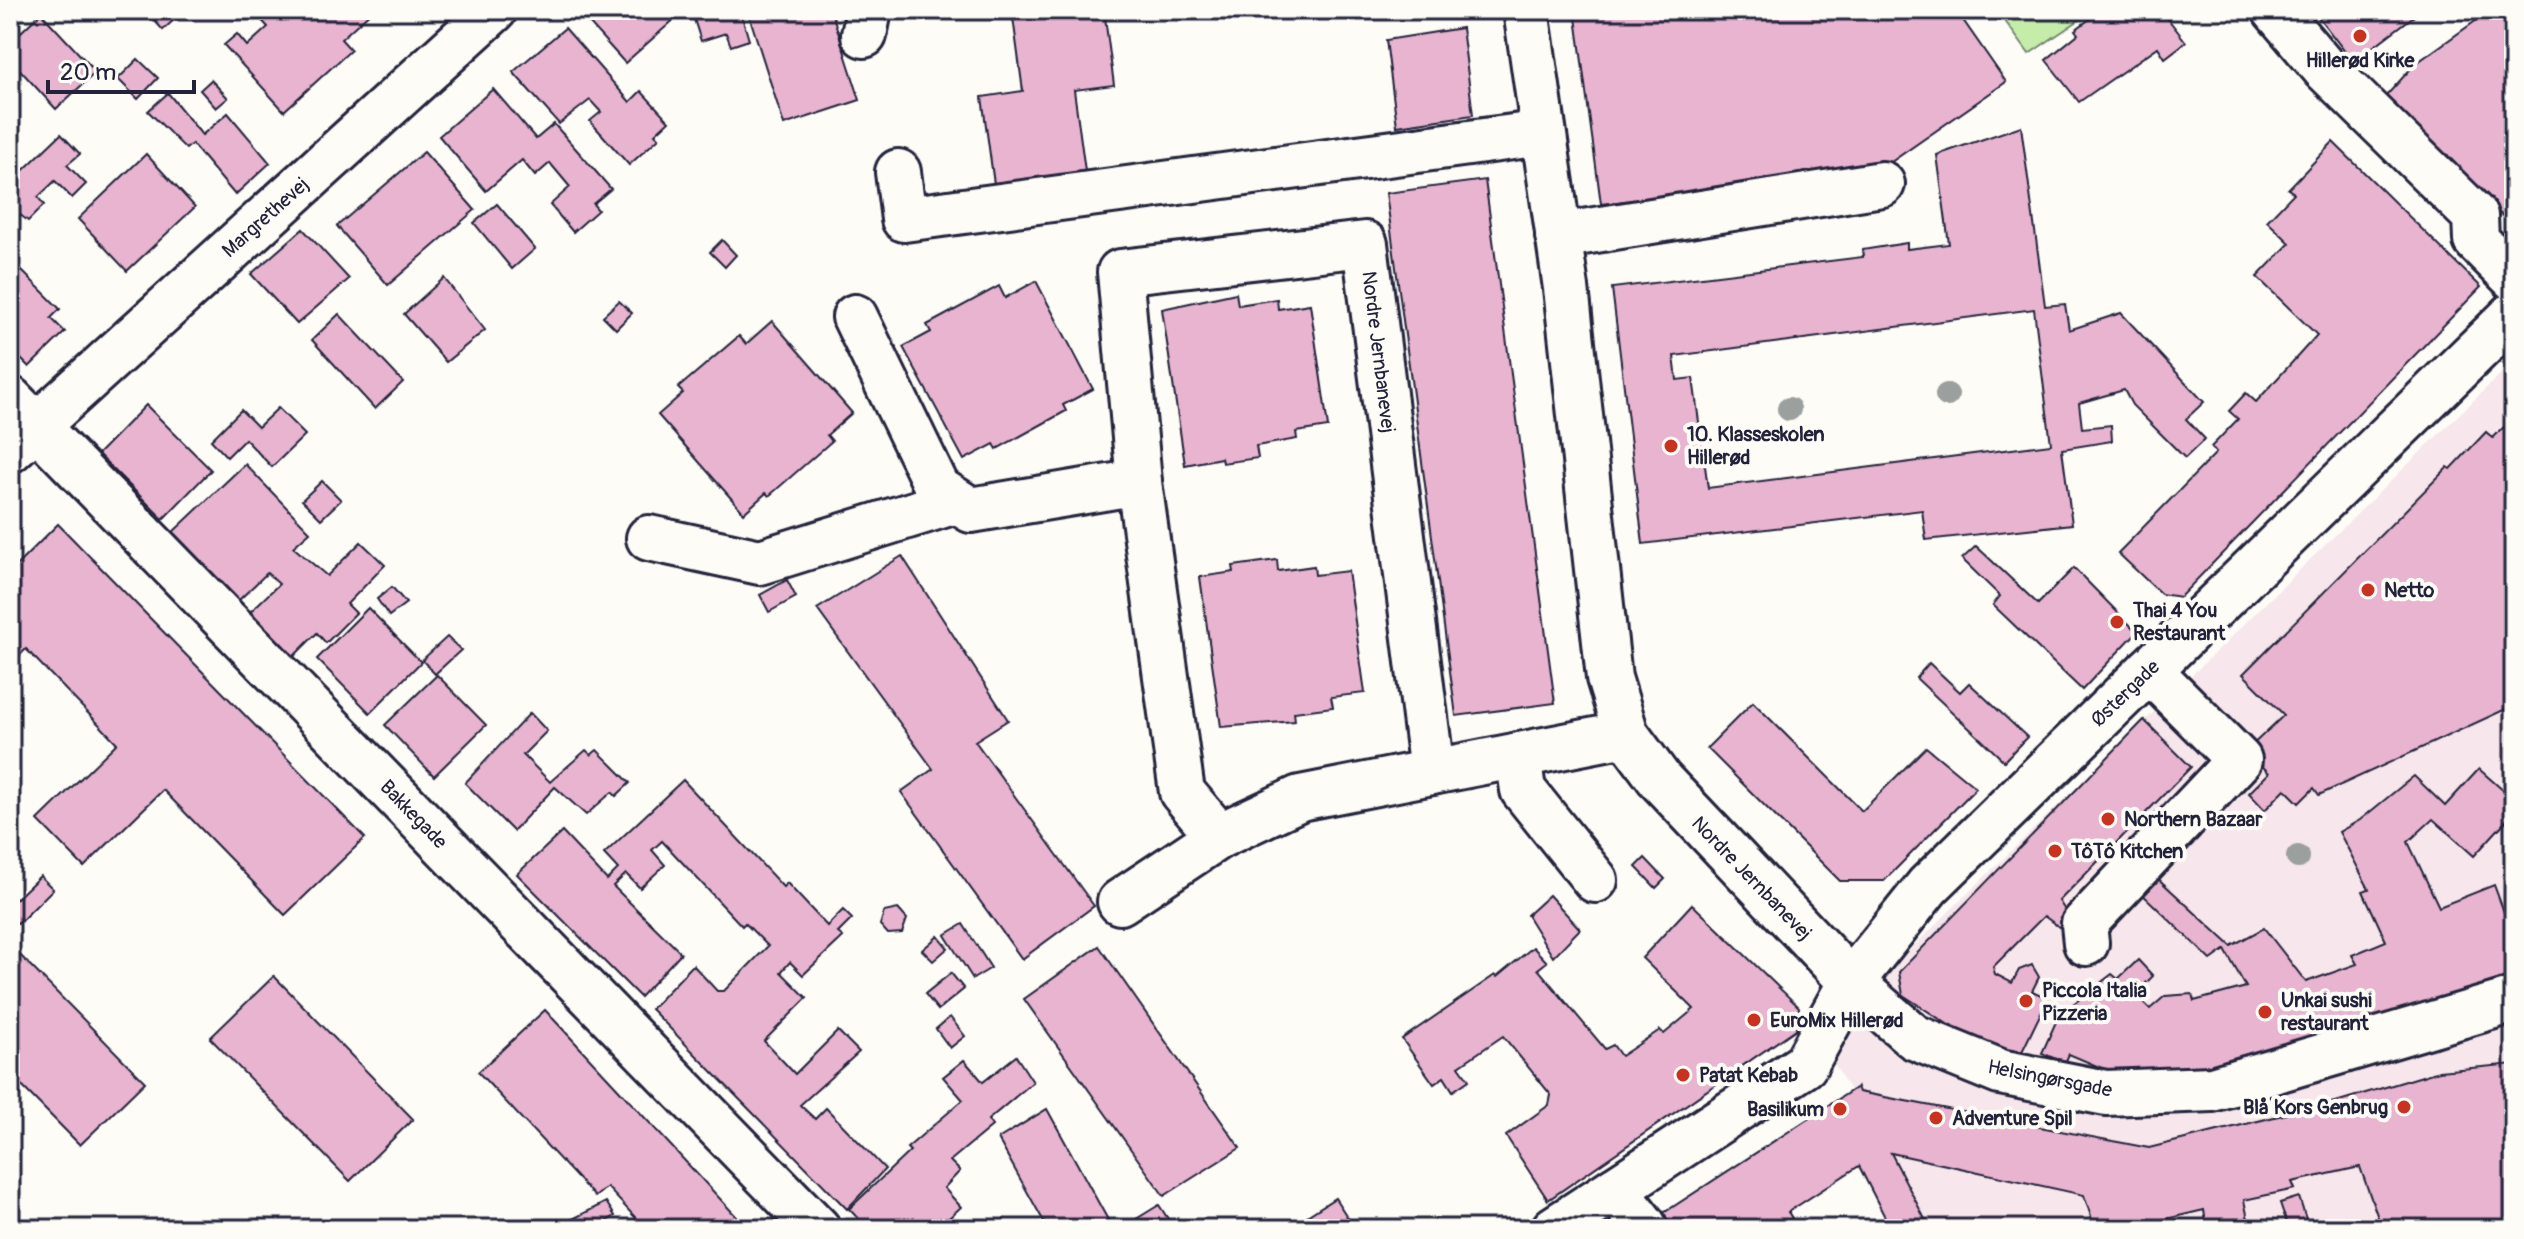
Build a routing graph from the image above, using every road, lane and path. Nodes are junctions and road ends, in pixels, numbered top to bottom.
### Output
1 (494, 10) edge
2 (1526, 10) edge
3 (2275, 10) edge
4 (1543, 133) junction
5 (898, 172) dead end
6 (1882, 184) dead end
7 (1558, 236) junction
8 (2514, 278) edge
9 (2514, 314) edge
10 (855, 317) dead end
11 (19, 425) edge
12 (1139, 482) junction
13 (956, 501) junction
14 (649, 538) dead end
15 (2149, 670) junction
16 (1626, 734) junction
17 (1518, 755) junction
18 (1432, 772) junction
19 (1219, 836) junction
20 (1595, 880) dead end
21 (1120, 902) dead end
22 (2086, 943) dead end
23 (1851, 982) junction
24 (2514, 1000) edge
25 (1615, 1189) junction
26 (1644, 1226) dead end
27 (818, 1229) edge
28 (1554, 1229) edge

1 - 11 street, Margrethevej
2 - 4 street, Nordre Jernbanevej
3 - 8 street
4 - 5 street
4 - 7 street, Nordre Jernbanevej
6 - 7 street
7 - 16 street, Nordre Jernbanevej
9 - 15 street, Østergade
10 - 13 street
11 - 27 street, Bakkegade
12 - 13 street
12 - 18 street, Nordre Jernbanevej
12 - 19 street, Nordre Jernbanevej
13 - 14 street
15 - 22 street
15 - 23 street, Østergade
16 - 17 street
16 - 23 street, Nordre Jernbanevej
17 - 18 street
17 - 20 street
18 - 19 street
19 - 21 street
23 - 24 street, Helsingørsgade
23 - 25 street
25 - 26 street
25 - 28 street

